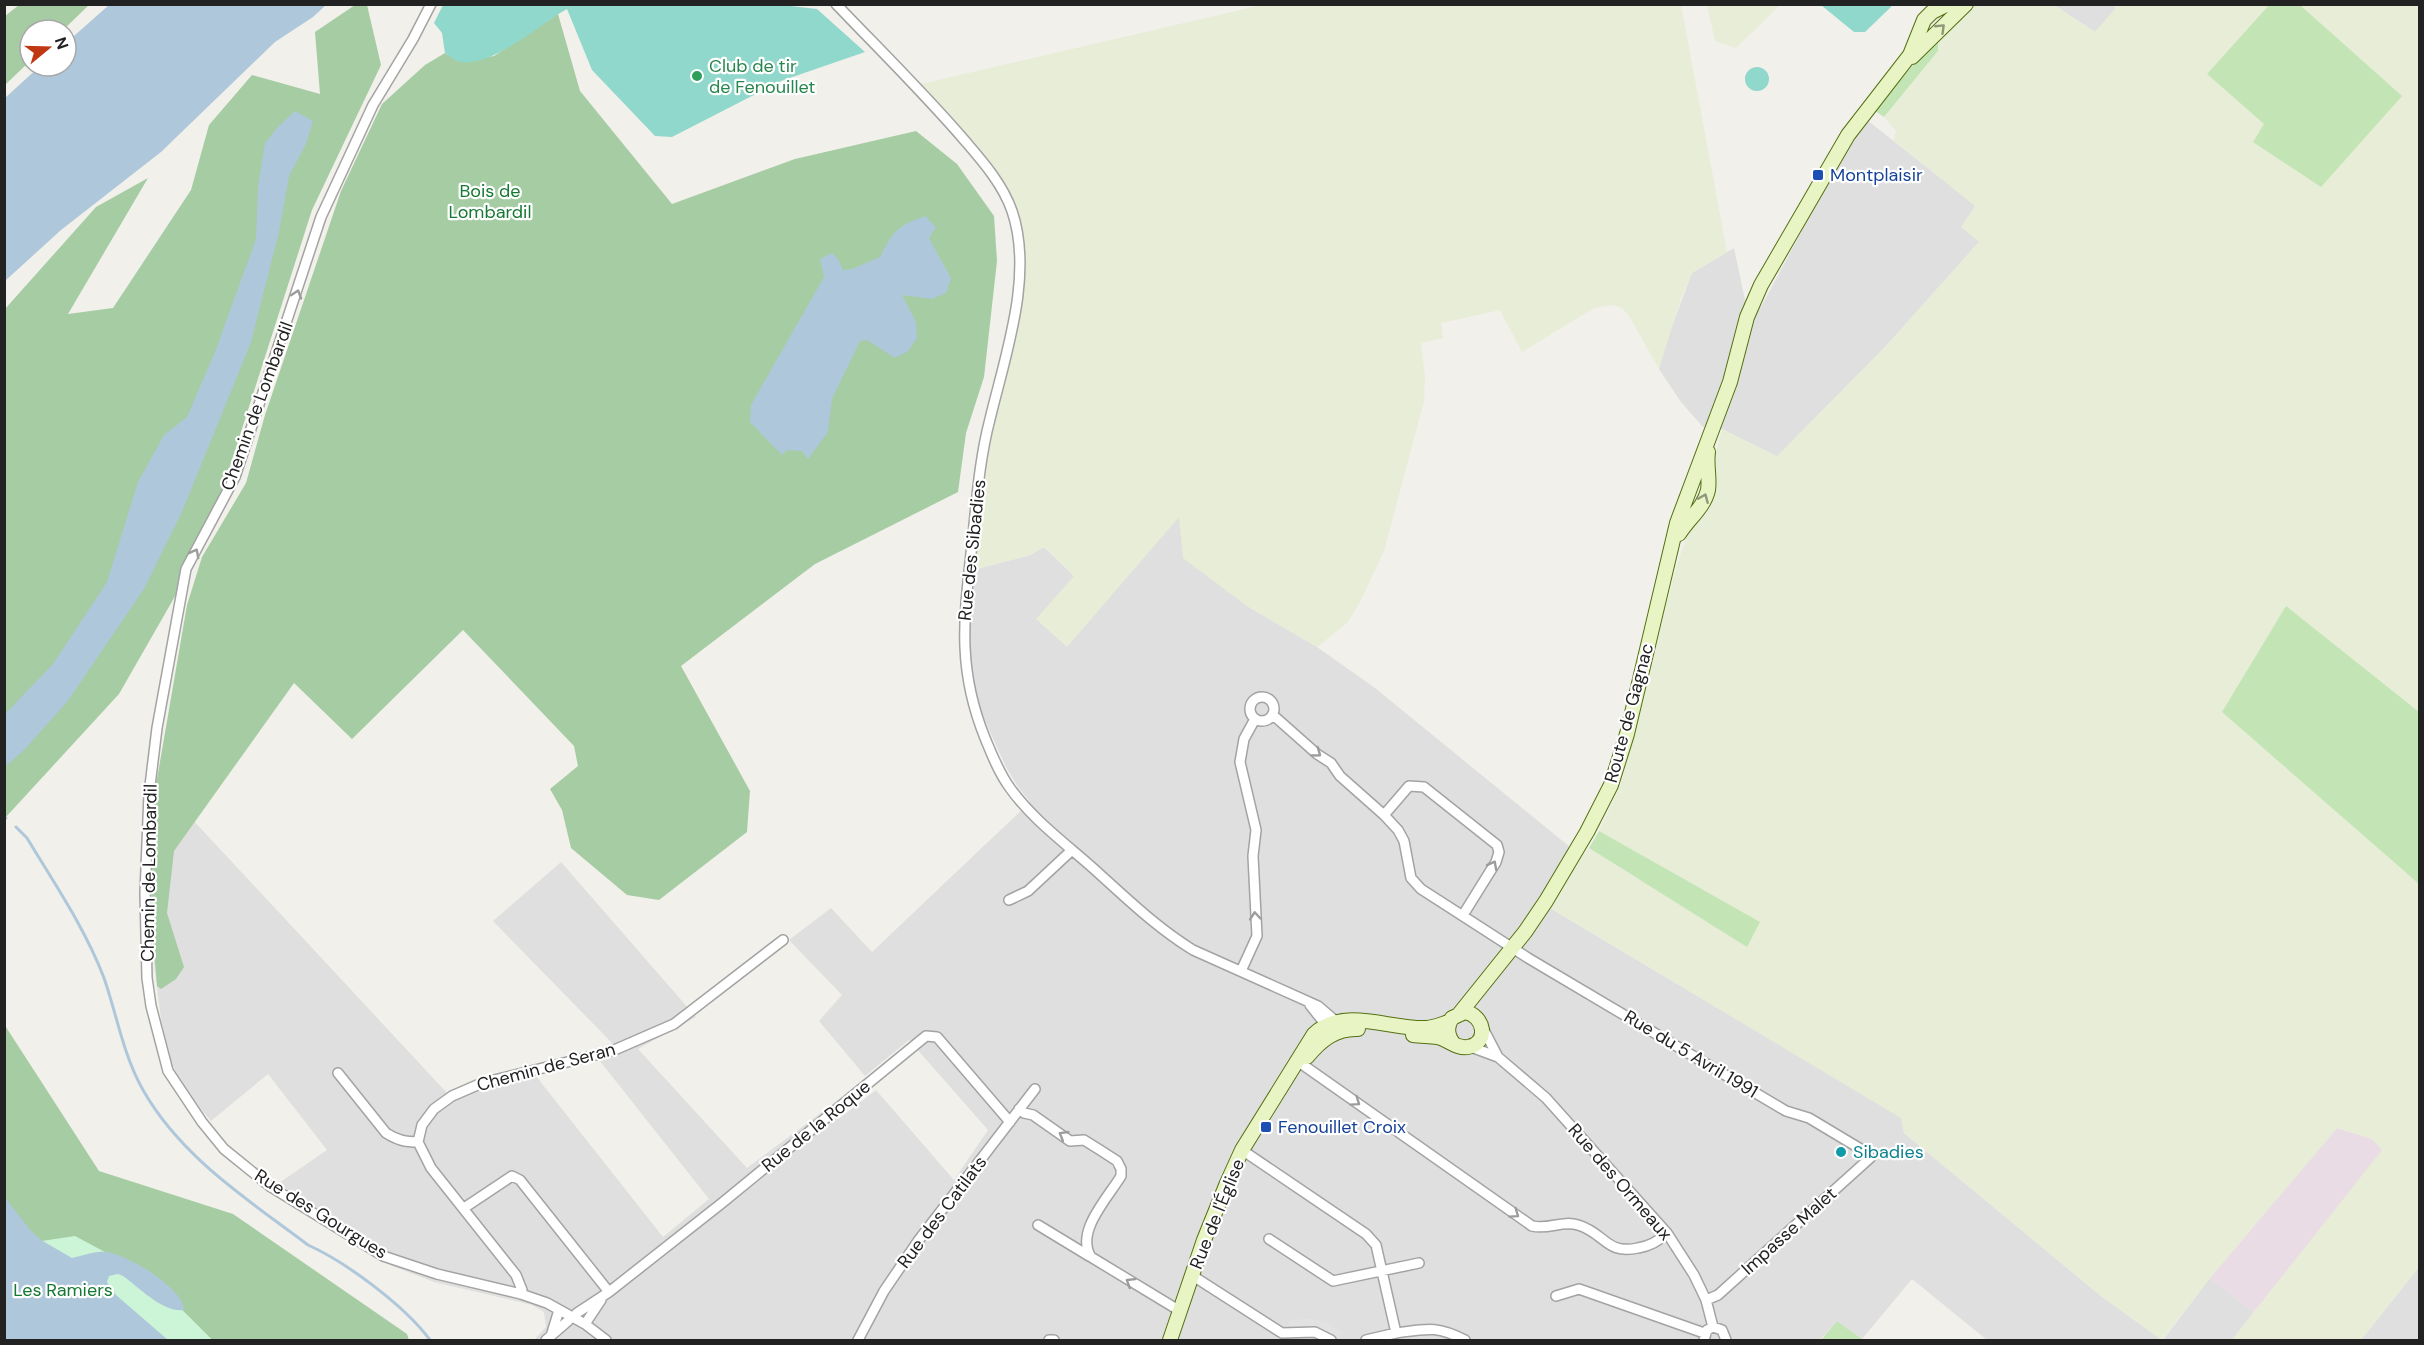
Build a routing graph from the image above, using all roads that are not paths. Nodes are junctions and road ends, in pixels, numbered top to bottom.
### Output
1 (431, 4) edge
2 (836, 4) edge
3 (1948, 4) edge
4 (1966, 4) edge
5 (1888, 83) junction
6 (1272, 715) junction
7 (1255, 719) junction
8 (1384, 814) junction
9 (1072, 850) junction
10 (1009, 900) dead end
11 (1463, 915) junction
12 (783, 940) dead end
13 (1512, 948) junction
14 (1241, 971) junction
15 (1481, 987) junction
16 (151, 1006) joint
17 (1455, 1017) junction
18 (1481, 1023) junction
19 (1331, 1027) junction
20 (1454, 1044) junction
21 (1471, 1047) junction
22 (1498, 1058) junction
23 (1301, 1064) junction
24 (338, 1073) dead end
25 (1035, 1089) dead end
26 (1019, 1109) junction
27 (1010, 1122) junction
28 (418, 1142) junction
29 (1242, 1150) junction
30 (1870, 1158) joint
31 (464, 1208) junction
32 (1038, 1225) dead end
33 (1667, 1233) junction
34 (1269, 1239) dead end
35 (1091, 1257) junction
36 (1419, 1263) dead end
37 (1383, 1272) junction
38 (1192, 1276) junction
39 (609, 1292) junction
40 (521, 1294) junction
41 (1556, 1296) dead end
42 (1706, 1300) junction
43 (559, 1310) junction
44 (1180, 1311) junction
45 (572, 1316) junction
46 (585, 1324) junction
47 (1713, 1327) junction
48 (1396, 1333) junction
49 (1704, 1337) edge
50 (548, 1338) edge
51 (606, 1341) edge
52 (858, 1341) edge
53 (1170, 1341) edge
54 (1331, 1341) edge
55 (1366, 1341) edge
56 (1465, 1341) edge
57 (1726, 1341) edge

16 -> 1 street, Chemin de Lombardil
2 - 9 street, Rue des Sibadies
3 - 5 main road, Route de Gagnac
5 -> 4 main road, Route de Gagnac
5 - 13 main road, Route de Gagnac
6 - 7 street
6 - 7 street
6 -> 8 street, Rue du 5 Avril 1991
14 -> 7 street
8 - 11 street, Rue du 5 Avril 1991
11 -> 8 street
9 - 10 street
9 - 14 street, Rue des Sibadies
11 - 13 street, Rue du 5 Avril 1991
12 - 28 street, Chemin de Seran
13 - 15 main road, Route de Gagnac
13 - 30 street, Rue du 5 Avril 1991
14 - 19 street, Rue des Sibadies
15 - 17 main road, Route de Gagnac
15 - 18 main road
16 - 40 street, Rue des Gourgues
17 - 18 main road
17 - 19 main road
17 - 20 main road
18 - 21 main road
18 - 22 street, Rue des Ormeaux
19 - 20 main road
19 - 23 main road, Rue de l'Église
20 - 21 main road
21 - 22 street, Rue des Ormeaux
22 - 33 street, Rue des Ormeaux
23 - 29 main road, Rue de l'Église
23 -> 33 street
24 - 28 street
25 - 26 street, Rue des Catilats
26 - 27 street, Rue des Catilats
35 -> 26 street
27 - 39 street, Rue de la Roque
27 - 52 street, Rue des Catilats
28 - 31 street
29 - 37 street
29 - 38 main road, Rue de l'Église
30 - 42 street, Impasse Malet
31 - 39 street
31 - 40 street
32 - 35 street
33 - 42 street, Rue des Ormeaux
34 - 37 street
44 -> 35 street
36 - 37 street
37 - 48 street
38 - 44 main road, Rue de l'Église
38 - 54 street
39 - 45 street, Rue de la Roque
39 - 46 street, Rue de la Roque
40 - 43 street, Rue des Gourgues
41 - 49 street
42 - 47 street, Rue des Ormeaux
43 - 45 street, Rue des Gourgues
43 - 50 street
44 - 53 main road, Rue de l'Église
45 - 46 street, Rue des Gourgues
45 - 50 street, Rue de la Roque
46 - 51 street, Rue des Gourgues
47 - 49 street
47 - 57 street, Rue des Ormeaux
48 - 55 street
48 - 56 street

